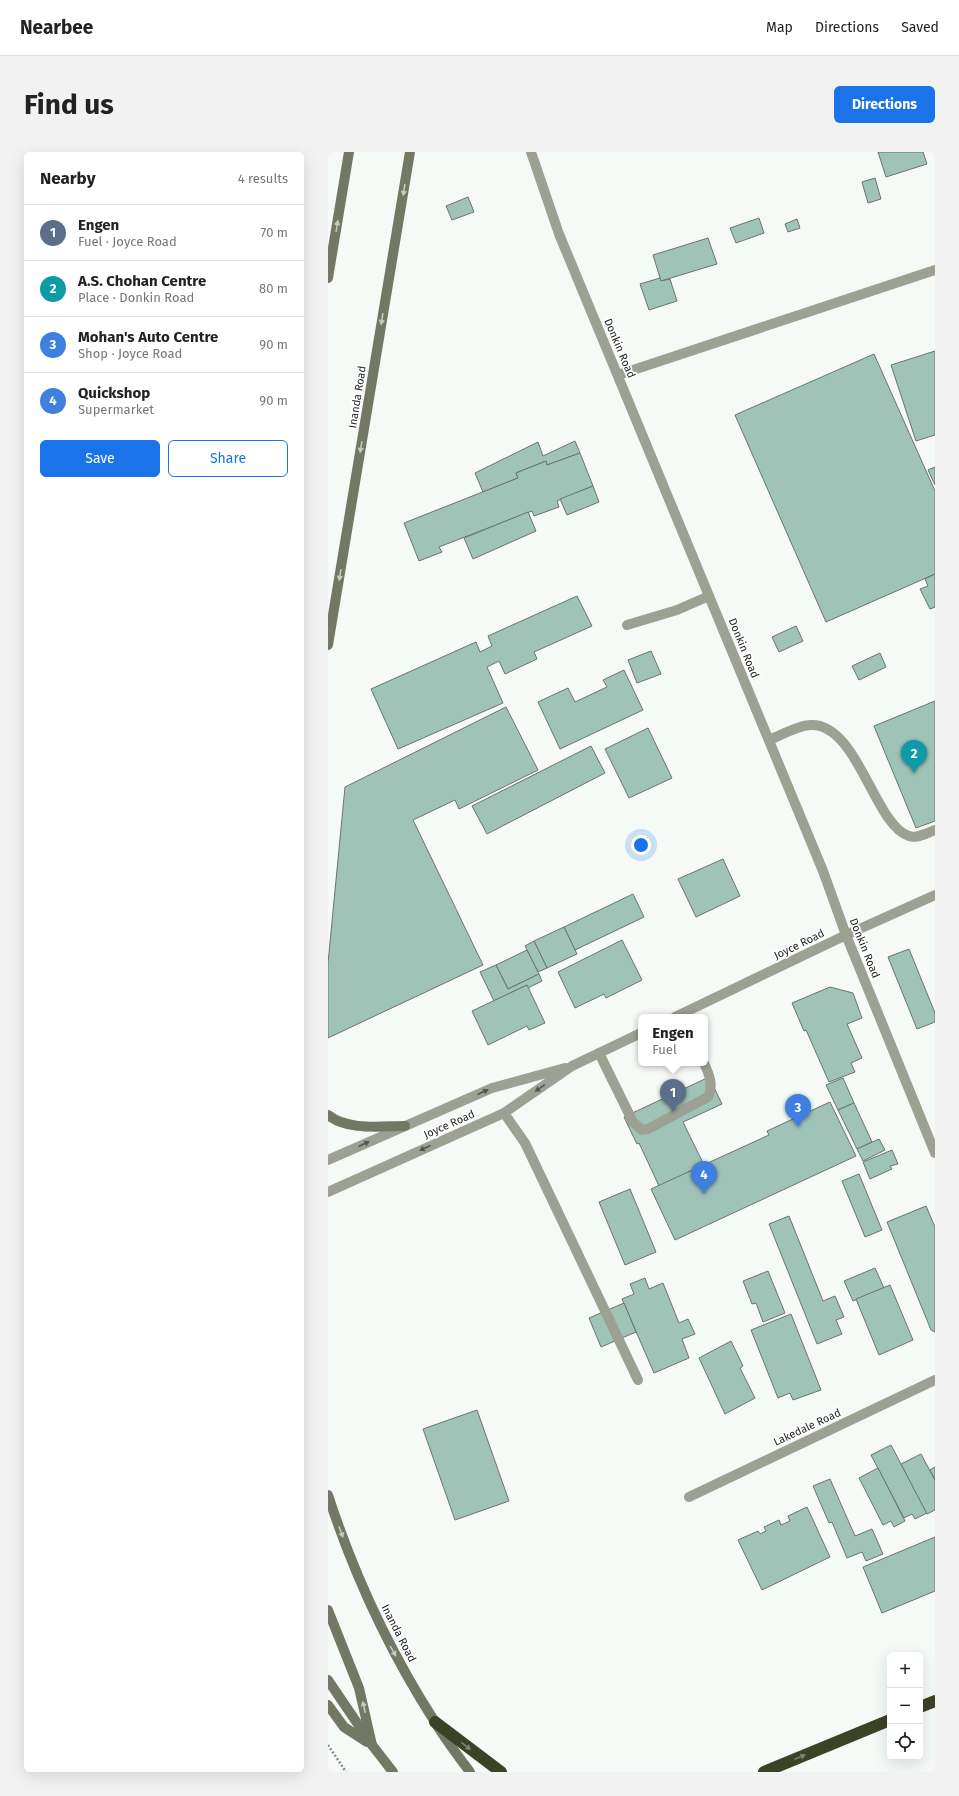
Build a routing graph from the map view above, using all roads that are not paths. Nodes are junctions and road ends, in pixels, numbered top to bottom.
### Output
1 (349, 152) edge
2 (410, 152) edge
3 (531, 152) edge
4 (935, 270) edge
5 (328, 278) edge
6 (618, 375) junction
7 (709, 596) junction
8 (627, 625) dead end
9 (328, 645) edge
10 (769, 740) junction
11 (935, 830) edge
12 (935, 895) edge
13 (846, 935) junction
14 (682, 1014) edge
15 (638, 1034) edge
16 (599, 1054) junction
17 (572, 1066) junction
18 (706, 1066) edge
19 (504, 1113) junction
20 (328, 1115) edge
21 (405, 1126) junction
22 (935, 1153) edge
23 (328, 1160) edge
24 (328, 1192) edge
25 (638, 1380) dead end
26 (935, 1380) edge
27 (328, 1495) edge
28 (689, 1497) dead end
29 (328, 1610) edge
30 (328, 1680) edge
31 (935, 1701) edge
32 (328, 1705) edge
33 (923, 1706) edge
34 (887, 1721) edge
35 (435, 1722) junction
36 (372, 1745) junction
37 (393, 1772) edge
38 (470, 1772) edge
39 (501, 1772) edge
40 (764, 1772) edge

5 -> 1 main road
2 -> 9 main road, Inanda Road
3 - 6 street, Donkin Road
4 - 6 street
6 - 7 street, Donkin Road
7 - 8 street
7 - 10 street, Donkin Road
10 - 11 street
10 - 13 street, Donkin Road
12 - 13 street, Joyce Road
13 - 14 street, Joyce Road
13 - 22 street, Donkin Road
15 - 16 street, Joyce Road
16 - 17 street, Joyce Road
16 - 18 street
17 -> 19 street, Joyce Road
21 -> 17 street, Joyce Road
19 -> 24 street, Joyce Road
19 - 25 street
20 - 21 main road
23 -> 21 street, Joyce Road
26 - 28 street, Lakedale Road
27 -> 35 main road, Inanda Road
36 -> 29 main road
30 - 36 main road
31 - 33 highway
32 - 36 main road
40 -> 34 highway
35 - 38 main road, Inanda Road
35 -> 39 highway
36 - 37 main road

